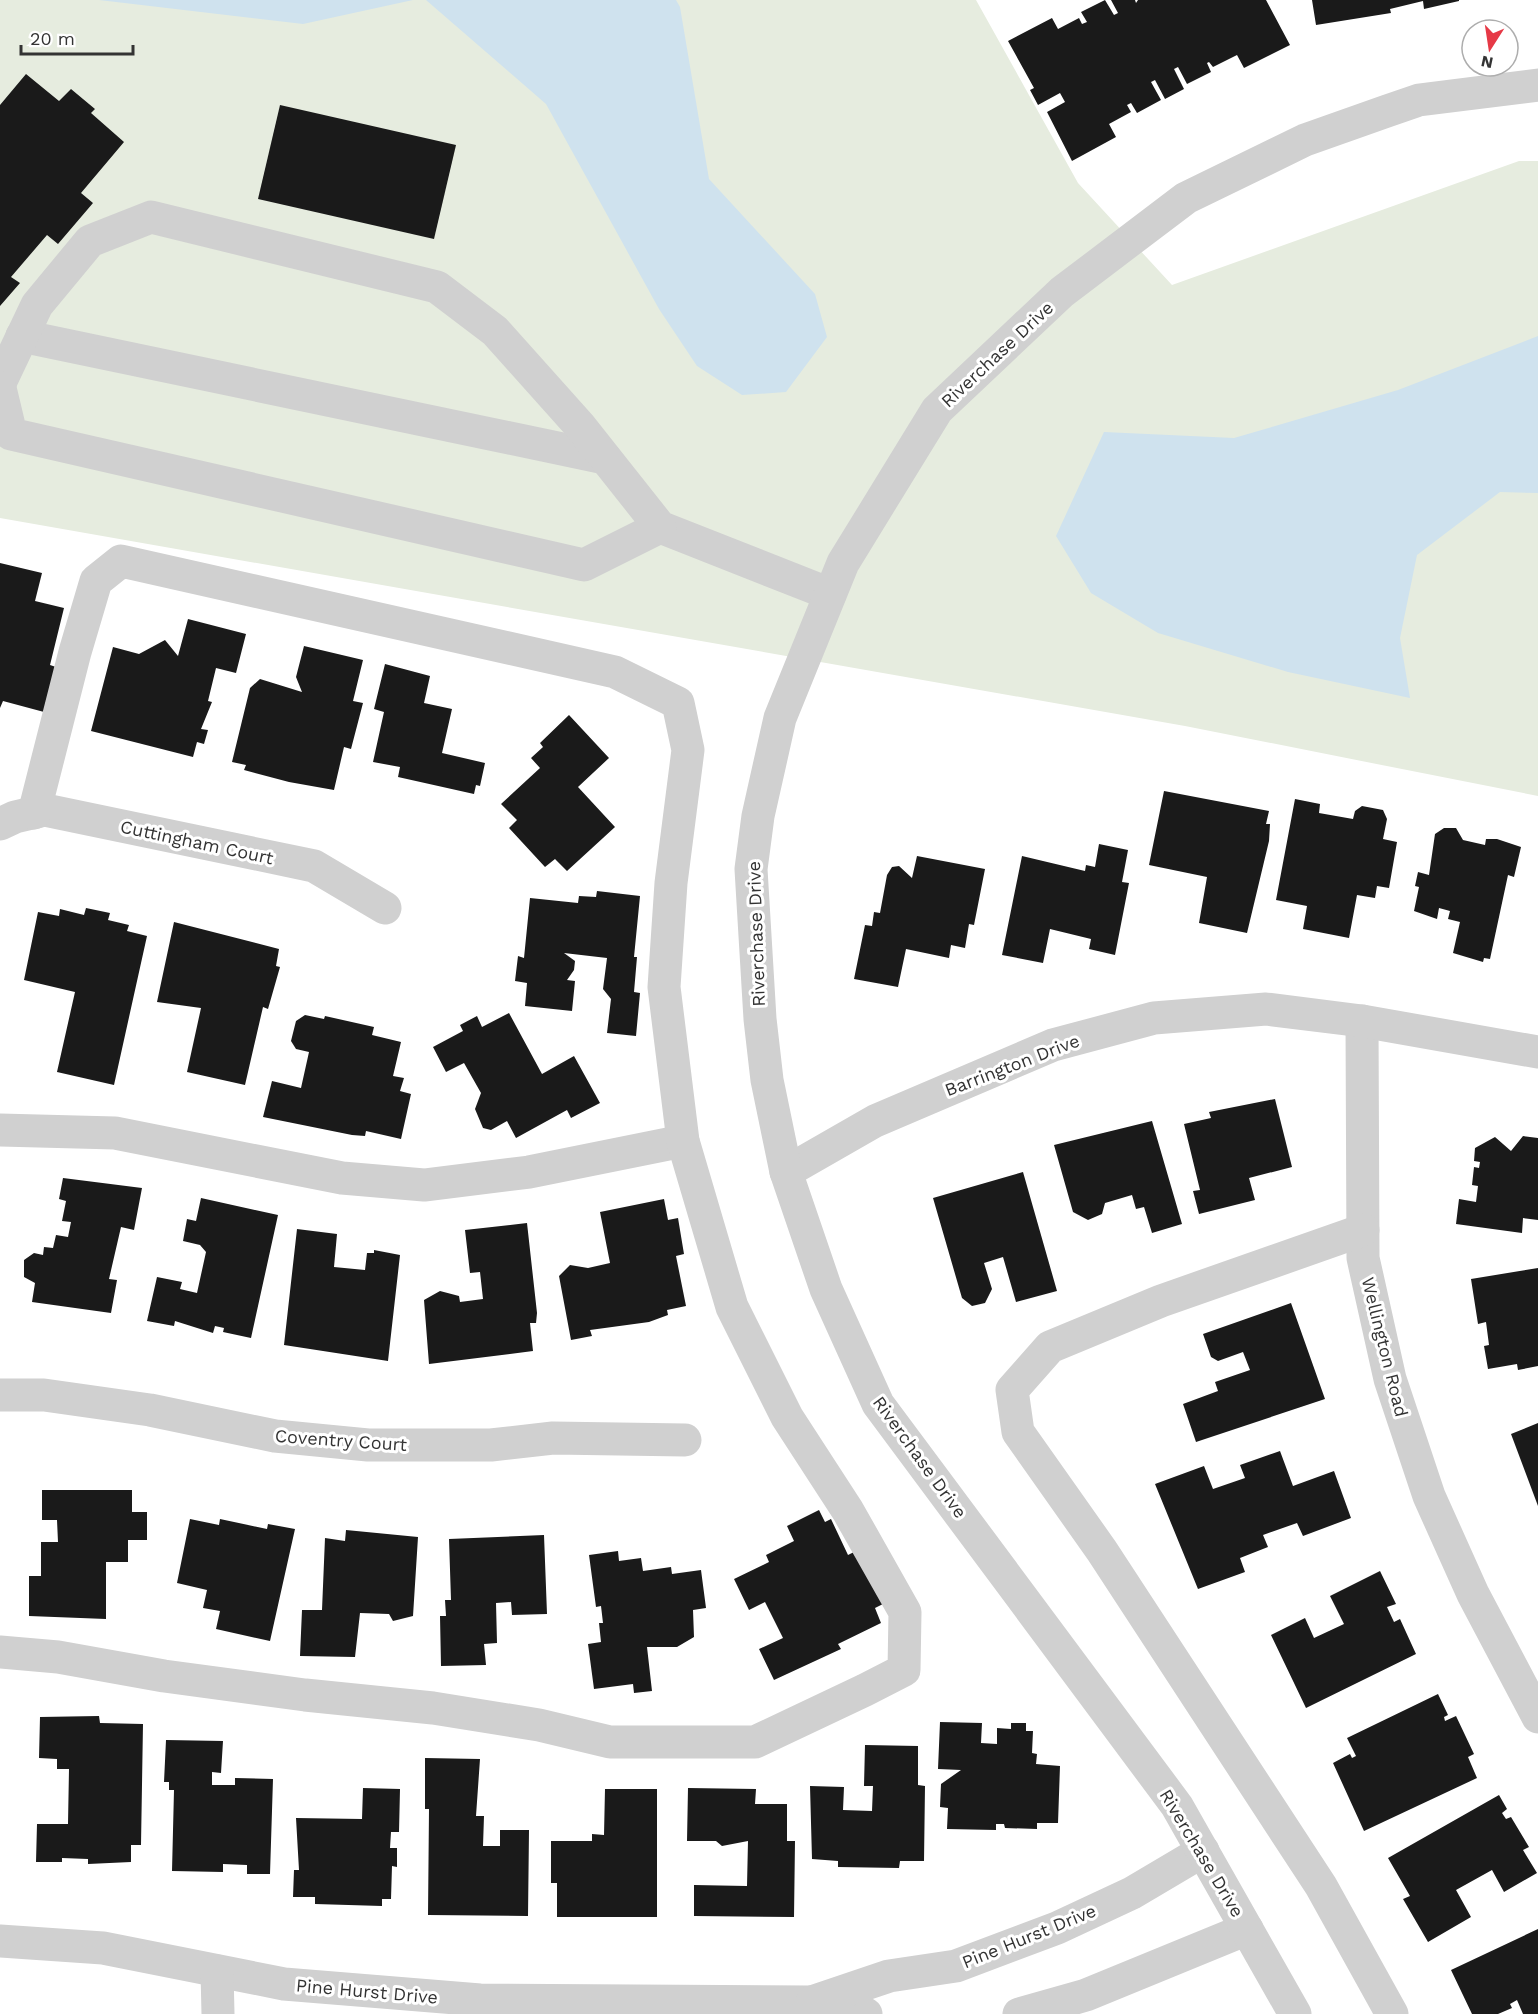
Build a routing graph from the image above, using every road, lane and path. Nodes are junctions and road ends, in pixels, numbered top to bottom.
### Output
1 (1538, 85) edge
2 (22, 336) junction
3 (0, 383) edge
4 (0, 388) edge
5 (605, 458) junction
6 (660, 527) junction
7 (830, 594) junction
8 (34, 813) junction
9 (0, 824) edge
10 (385, 908) dead end
11 (1362, 1021) junction
12 (1538, 1052) edge
13 (0, 1130) edge
14 (683, 1141) junction
15 (786, 1172) junction
16 (1363, 1230) junction
17 (0, 1395) edge
18 (685, 1440) dead end
19 (0, 1652) edge
20 (1538, 1717) edge
21 (1203, 1851) junction
22 (1247, 1929) junction
23 (0, 1941) edge
24 (217, 1971) junction
25 (810, 2002) junction
26 (480, 2007) edge
27 (218, 2014) edge
28 (866, 2014) edge
29 (1019, 2014) edge
30 (1295, 2014) edge
31 (1392, 2014) edge

1 - 7 street, Riverchase Drive
2 - 3 street
2 - 5 street
2 - 5 street
4 - 6 street
5 - 6 street
6 - 7 street
7 - 15 street, Riverchase Drive
8 - 9 street, Cuttingham Court
8 - 10 street, Cuttingham Court
8 - 14 street
11 - 12 street, Barrington Drive
11 - 15 street, Barrington Drive
11 - 16 street, Wellington Road
13 - 14 street
14 - 19 street
15 - 21 street, Riverchase Drive
16 - 20 street, Wellington Road
16 - 31 street
17 - 18 street, Coventry Court
21 - 22 street, Riverchase Drive
21 - 25 street, Pine Hurst Drive
22 - 29 street
22 - 30 street, Riverchase Drive
23 - 24 street, Pine Hurst Drive
24 - 26 street, Pine Hurst Drive
24 - 27 street
25 - 26 street, Pine Hurst Drive
25 - 28 street, Pine Hurst Drive

